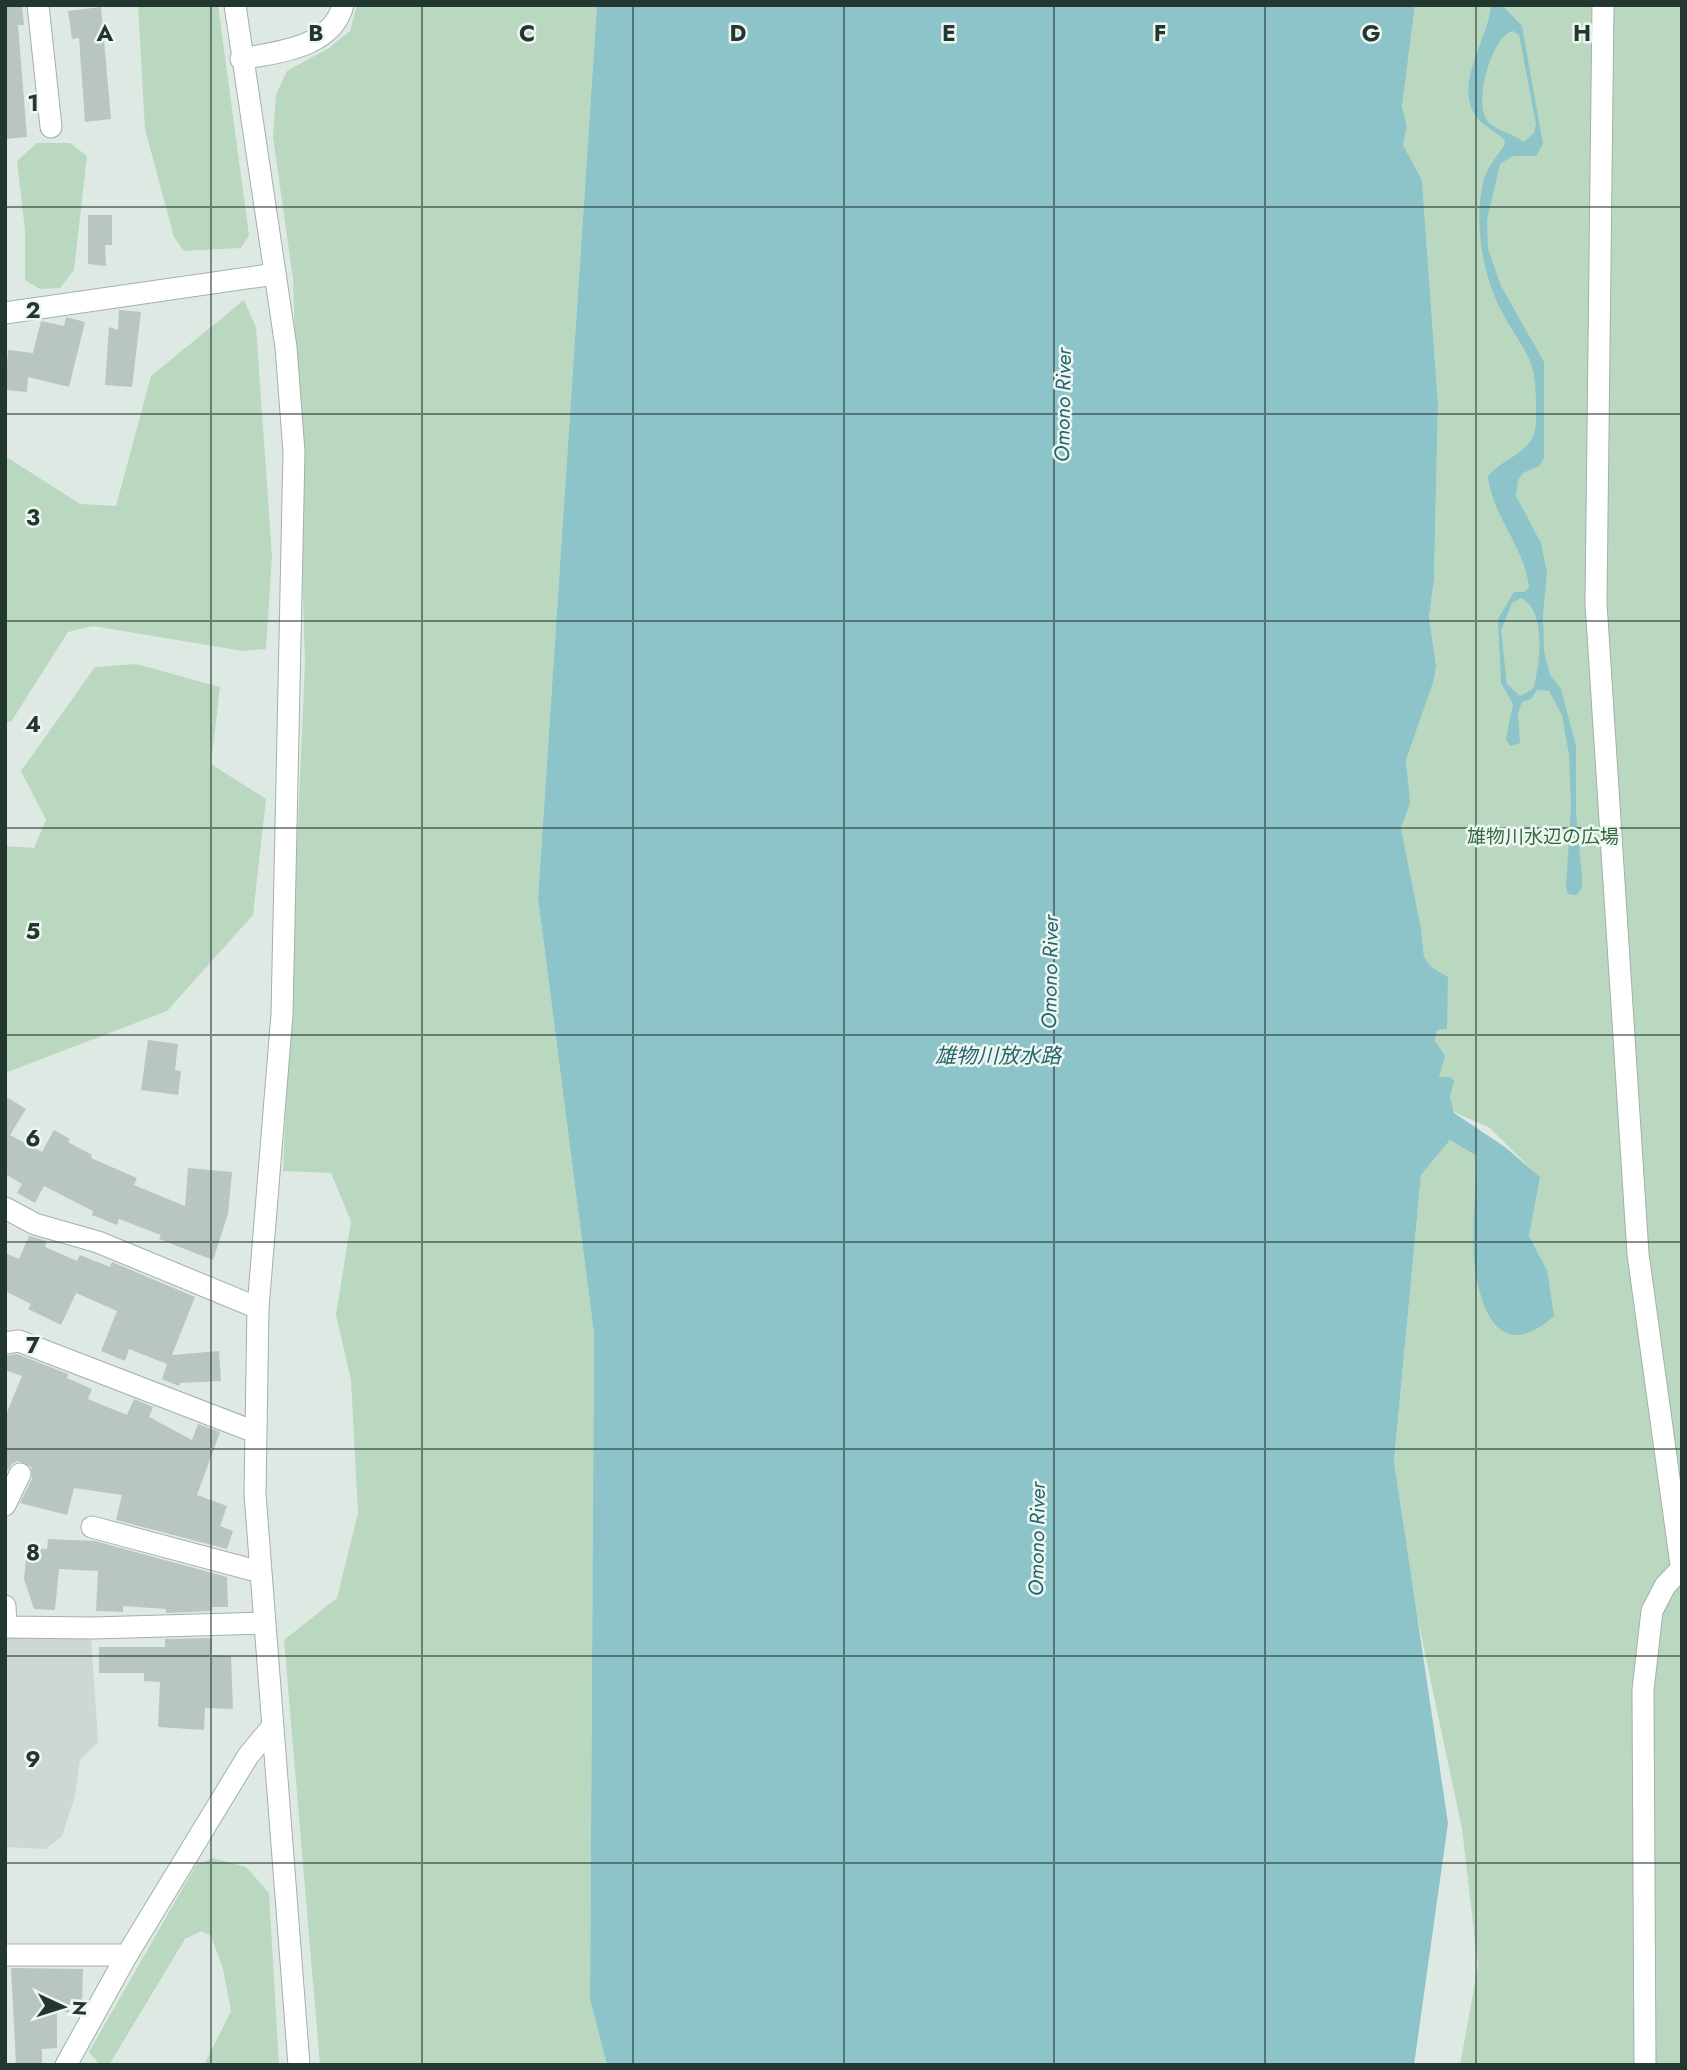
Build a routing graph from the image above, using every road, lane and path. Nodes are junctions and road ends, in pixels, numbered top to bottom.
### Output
1 (38, 5) edge
2 (235, 5) edge
3 (344, 5) edge
4 (1603, 5) edge
5 (241, 60) junction
6 (51, 127) dead end
7 (275, 274) junction
8 (5, 313) edge
9 (5, 1208) edge
10 (258, 1308) junction
11 (5, 1343) edge
12 (255, 1432) junction
13 (20, 1474) dead end
14 (5, 1505) edge
15 (92, 1527) dead end
16 (1681, 1571) edge
17 (260, 1572) junction
18 (5, 1606) edge
19 (263, 1623) junction
20 (6, 1627) edge
21 (272, 1727) junction
22 (5, 1955) edge
23 (127, 1955) junction
24 (66, 2065) edge
25 (299, 2065) edge
26 (1645, 2065) edge

1 - 6 street
2 - 5 street
3 - 5 street
4 - 16 street
5 - 7 street
7 - 8 street
7 - 10 street
9 - 10 street
10 - 12 street
11 - 12 street
12 - 17 street
13 - 14 street
15 - 17 street
16 - 26 street
17 - 19 street
18 - 20 street
19 - 20 street
19 - 21 street
21 - 23 street
21 - 25 street
22 - 23 street
23 - 24 street

